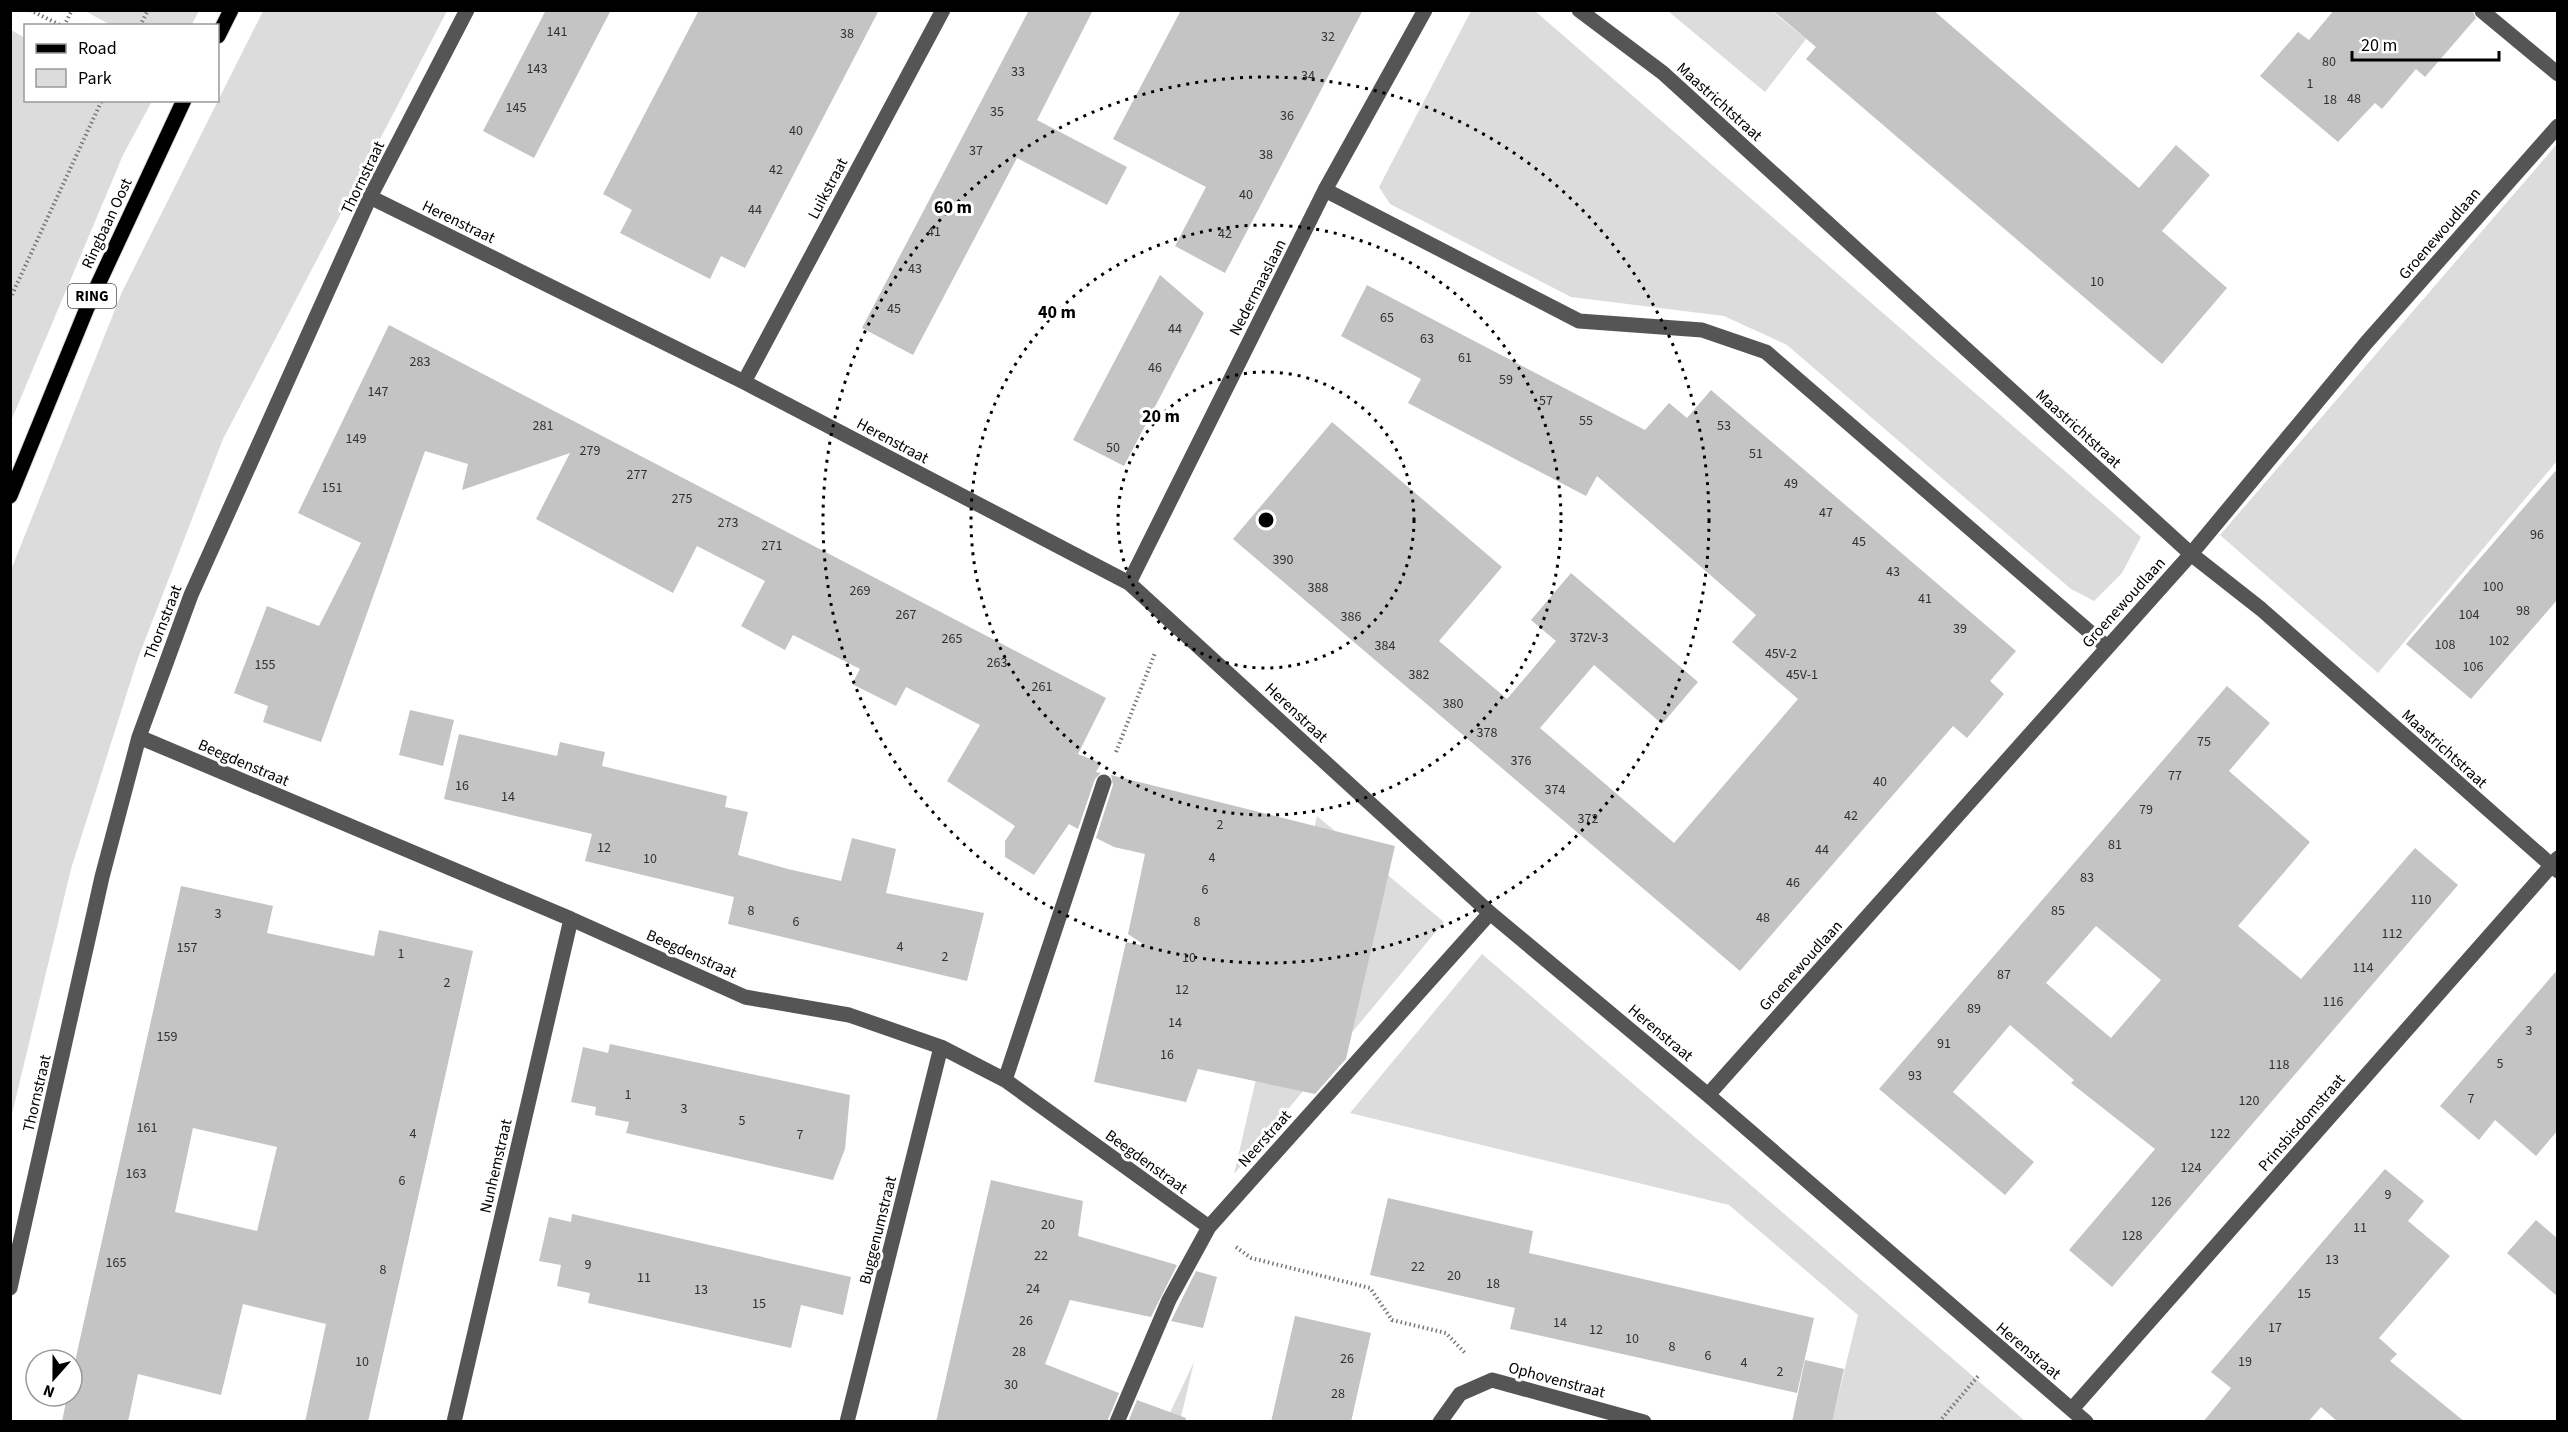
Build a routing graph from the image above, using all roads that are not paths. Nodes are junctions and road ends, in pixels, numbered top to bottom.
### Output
1 (231, 10) edge
2 (467, 10) edge
3 (943, 10) edge
4 (1425, 10) edge
5 (1579, 10) edge
6 (2482, 11) edge
7 (219, 34) edge
8 (2558, 74) edge
9 (183, 102) edge
10 (2558, 126) edge
11 (1325, 190) junction
12 (370, 197) junction
13 (744, 382) junction
14 (10, 496) edge
15 (2191, 554) junction
16 (1129, 583) junction
17 (2107, 647) junction
18 (138, 737) junction
19 (1104, 782) road end
20 (2555, 865) edge
21 (1490, 913) junction
22 (572, 919) junction
23 (941, 1047) junction
24 (1005, 1080) junction
25 (1708, 1095) junction
26 (1209, 1227) junction
27 (10, 1288) edge
28 (2072, 1409) junction
29 (453, 1422) edge
30 (847, 1422) edge
31 (1117, 1422) edge
32 (1440, 1422) edge
33 (1644, 1422) edge
34 (2086, 1422) edge

1 - 7 main road
2 - 12 street, Thornstraat
3 - 13 street, Luikstraat
4 - 11 street, Nedermaaslaan
5 - 15 street, Maastrichtstraat
6 - 8 street
9 - 14 main road, Ringbaan Oost / RING
10 - 15 street, Groenewoudlaan
11 - 16 street, Nedermaaslaan
11 - 17 street
12 - 13 street, Herenstraat
12 - 18 street, Thornstraat
13 - 16 street, Herenstraat
15 - 17 street, Groenewoudlaan
15 - 20 street, Maastrichtstraat
16 - 21 street, Herenstraat
17 - 25 street, Groenewoudlaan
18 - 22 street, Beegdenstraat
18 - 27 street, Thornstraat
19 - 24 street
20 - 28 street, Prinsbisdomstraat
21 - 25 street, Herenstraat
21 - 26 street, Neerstraat
22 - 23 street, Beegdenstraat
22 - 29 street, Nunhemstraat
23 - 24 street, Beegdenstraat
23 - 30 street, Buggenumstraat
24 - 26 street, Beegdenstraat
25 - 28 street, Herenstraat
26 - 31 street, Neerstraat
28 - 34 street, Herenstraat
32 - 33 street, Ophovenstraat

